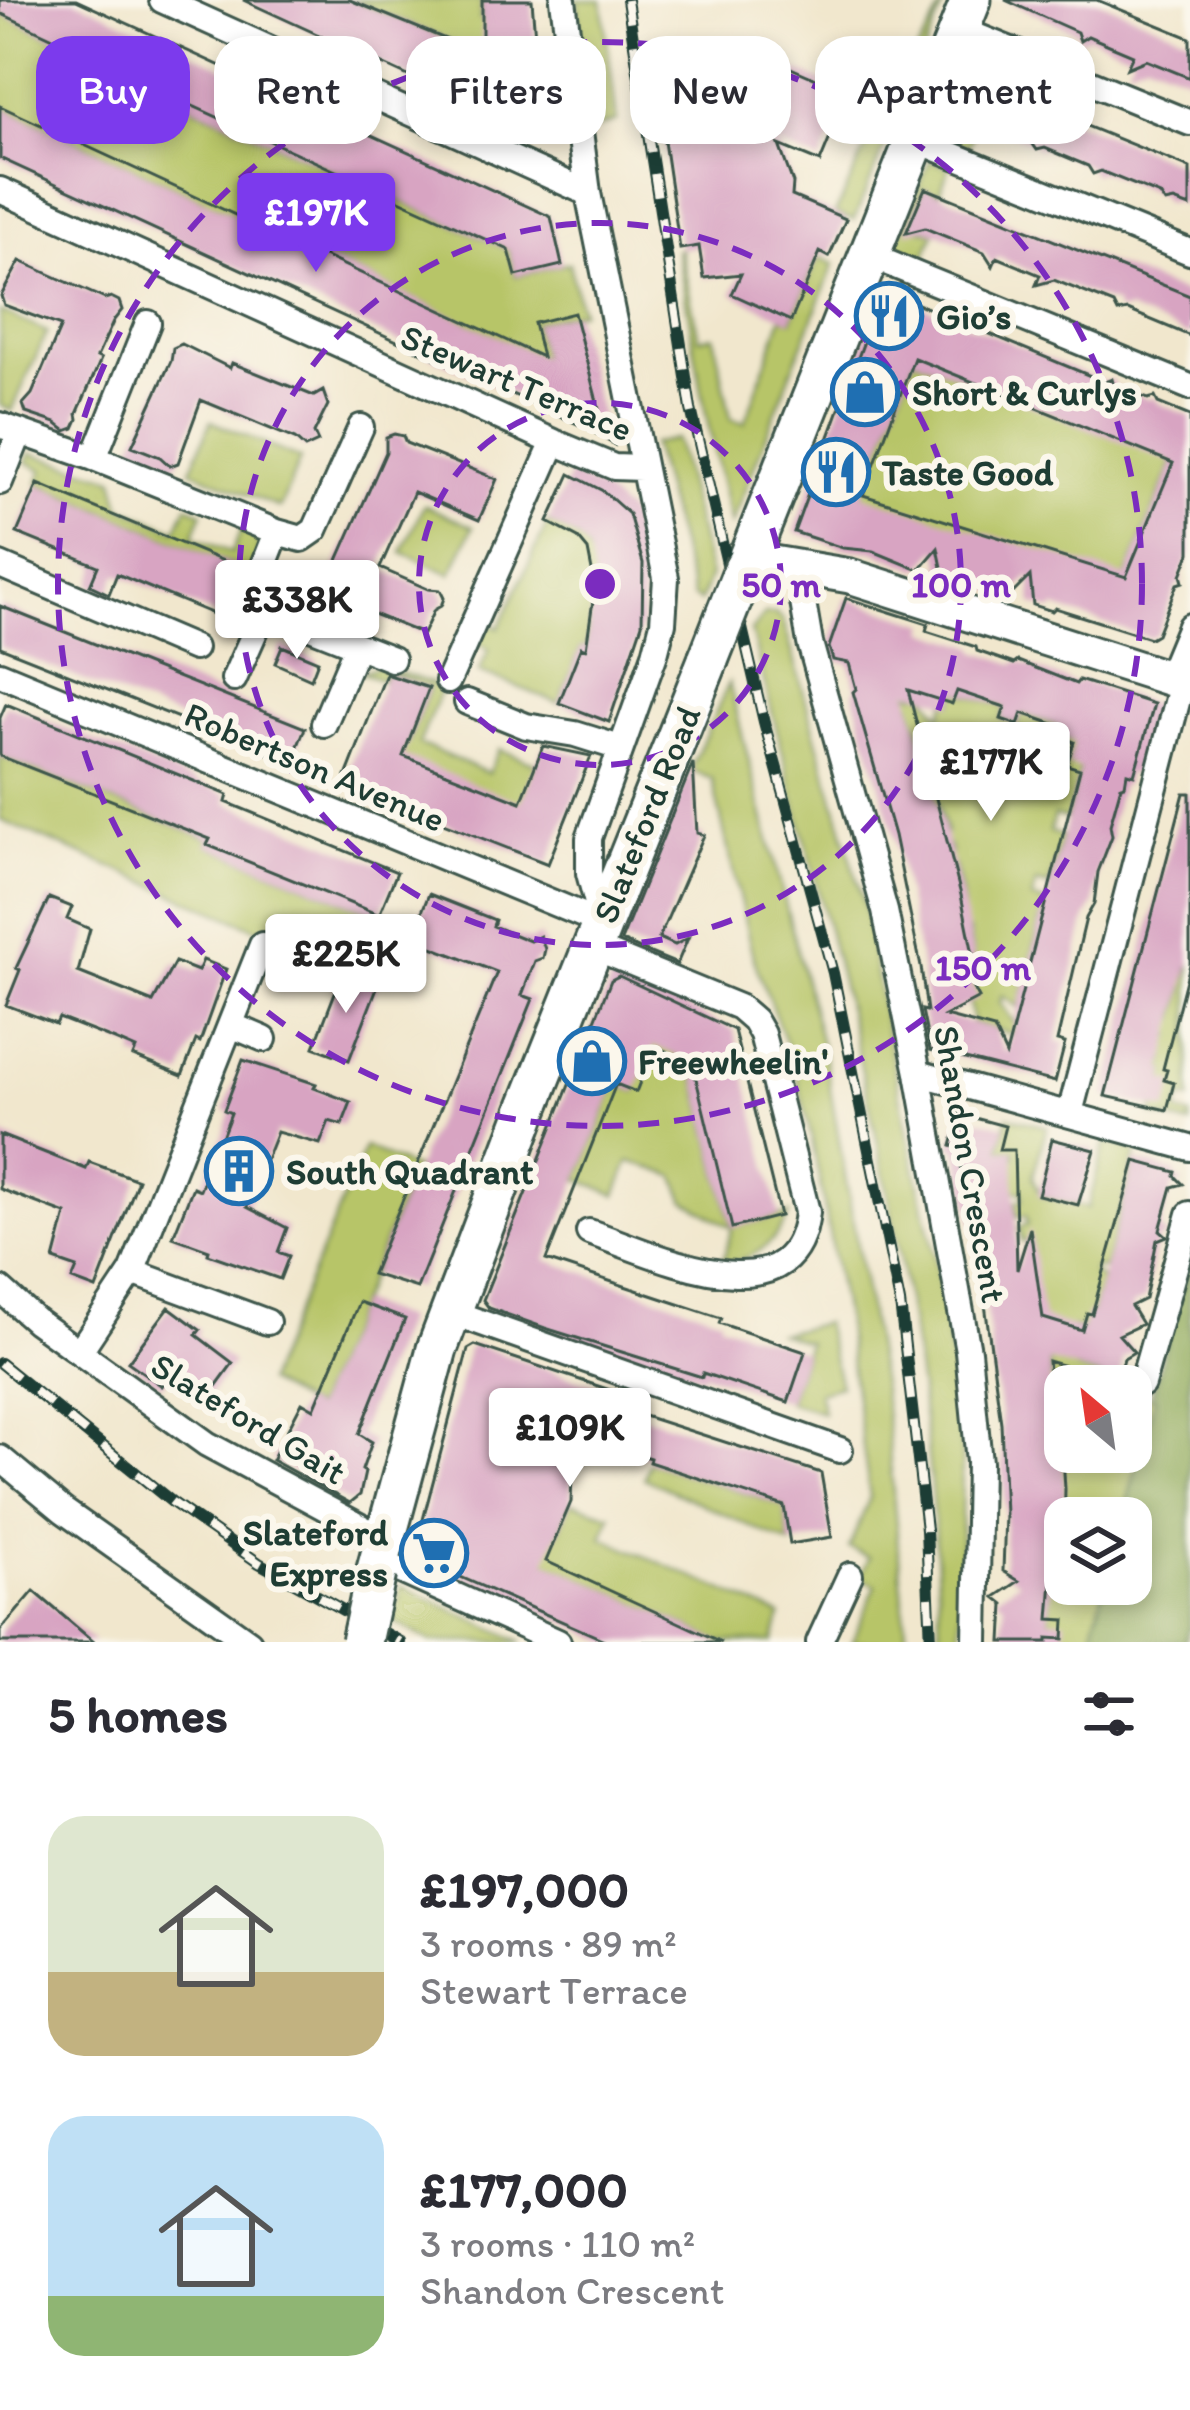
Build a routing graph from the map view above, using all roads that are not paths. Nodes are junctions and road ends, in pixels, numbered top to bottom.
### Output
1 (162, 0) edge
2 (563, 0) edge
3 (965, 15) edge
4 (1190, 123) edge
5 (912, 144) edge
6 (924, 144) edge
7 (0, 190) edge
8 (588, 193) junction
9 (1190, 252) edge
10 (866, 254) junction
11 (148, 323) dead end
12 (1190, 387) edge
13 (361, 427) dead end
14 (10, 429) edge
15 (554, 442) junction
16 (94, 458) junction
17 (641, 468) junction
18 (0, 482) edge
19 (277, 532) junction
20 (747, 561) junction
21 (0, 566) edge
22 (803, 568) junction
23 (265, 609) junction
24 (1190, 626) edge
25 (357, 646) junction
26 (194, 648) dead end
27 (392, 659) dead end
28 (0, 674) edge
29 (234, 680) dead end
30 (448, 681) dead end
31 (1180, 682) edge
32 (466, 702) dead end
33 (324, 724) dead end
34 (620, 748) junction
35 (598, 935) junction
36 (262, 945) dead end
37 (231, 1025) junction
38 (264, 1039) dead end
39 (918, 1073) junction
40 (1070, 1113) junction
41 (1190, 1148) edge
42 (1190, 1214) edge
43 (589, 1232) dead end
44 (131, 1272) junction
45 (0, 1289) edge
46 (451, 1312) junction
47 (267, 1322) dead end
48 (79, 1352) junction
49 (1147, 1365) edge
50 (840, 1450) dead end
51 (0, 1458) edge
52 (380, 1558) junction
53 (850, 1575) dead end
54 (249, 1642) edge
55 (361, 1642) edge
56 (558, 1642) edge
57 (819, 1642) edge
58 (976, 1642) edge

1 - 8 street
2 - 8 street
3 - 4 street
5 - 10 main road, Slateford Road
6 - 9 street
7 - 15 street, Stewart Terrace
8 - 17 street
10 - 12 street
10 - 20 main road, Slateford Road
11 - 16 street
13 - 19 street
14 - 16 street
14 - 18 street
15 - 17 street, Stewart Terrace
15 - 30 street
16 - 19 street
17 - 34 street, Stewart Terrace
19 - 23 street
20 - 22 street
20 - 35 main road, Slateford Road, bridge
21 - 26 street
22 - 31 street
22 - 39 street, Shandon Crescent
23 - 25 street
23 - 29 street
24 - 31 street
25 - 27 street
25 - 33 street
28 - 35 street, Robertson Avenue
31 - 40 street
32 - 34 street
34 - 35 street, Stewart Terrace
35 - 43 street, Robertson Avenue
35 - 46 main road, Slateford Road
36 - 37 street
37 - 38 street
37 - 44 street
39 - 40 street
39 - 58 street, Shandon Crescent
40 - 41 street
42 - 49 street
44 - 47 street
44 - 48 street
45 - 48 street, Slateford Gait
46 - 50 street
46 - 52 main road, Slateford Road
48 - 52 street, Slateford Gait
51 - 54 street
52 - 55 main road, Slateford Road, bridge
52 - 56 street, Slateford Gait
53 - 57 street

